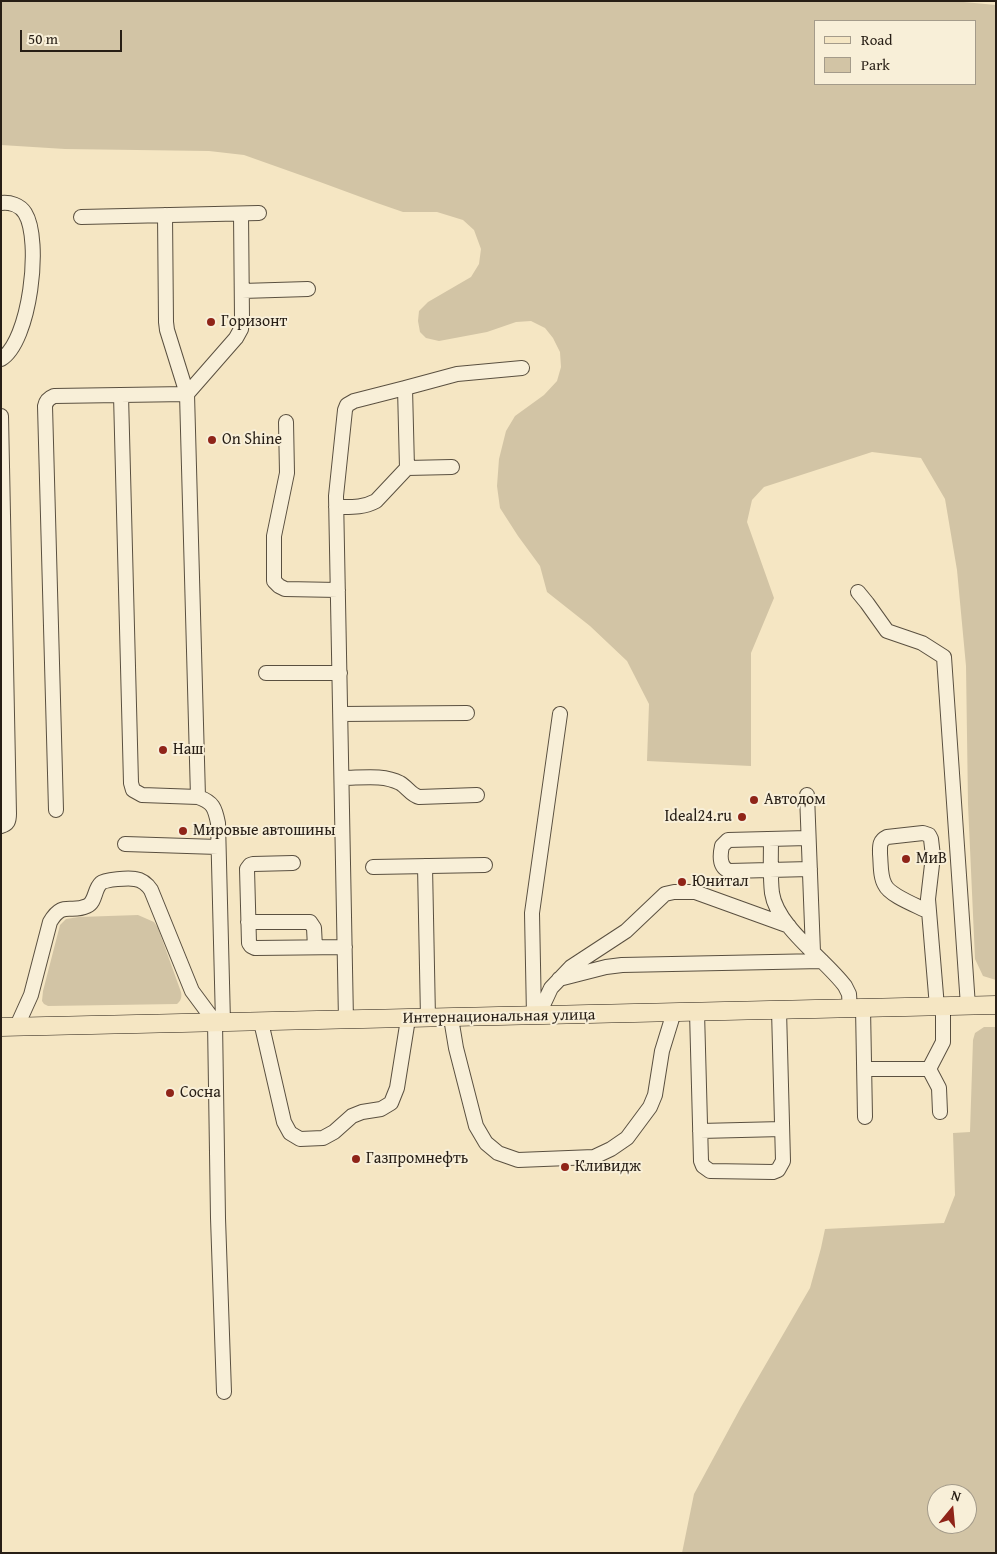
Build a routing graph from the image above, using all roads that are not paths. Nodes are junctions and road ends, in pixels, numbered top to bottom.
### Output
1 (1, 203) edge
2 (259, 213) dead end
3 (241, 214) junction
4 (165, 215) junction
5 (81, 217) dead end
6 (308, 289) dead end
7 (242, 290) junction
8 (1, 359) edge
9 (522, 368) dead end
10 (405, 388) junction
11 (187, 394) junction
12 (121, 395) junction
13 (1, 416) edge
14 (286, 422) dead end
15 (452, 467) dead end
16 (407, 468) junction
17 (336, 507) junction
18 (338, 590) junction
19 (858, 592) dead end
20 (266, 673) dead end
21 (340, 673) junction
22 (468, 713) dead end
23 (341, 714) junction
24 (560, 714) dead end
25 (342, 778) junction
26 (477, 795) dead end
27 (807, 795) dead end
28 (198, 797) junction
29 (56, 810) dead end
30 (1, 826) edge
31 (808, 838) junction
32 (770, 840) junction
33 (125, 844) dead end
34 (218, 847) junction
35 (293, 863) dead end
36 (425, 866) junction
37 (485, 866) dead end
38 (374, 867) dead end
39 (810, 869) junction
40 (772, 870) junction
41 (929, 912) junction
42 (248, 922) junction
43 (788, 926) junction
44 (315, 947) junction
45 (344, 947) junction
46 (817, 956) junction
47 (558, 980) junction
48 (996, 1005) edge
49 (968, 1006) junction
50 (940, 1007) junction
51 (856, 1008) junction
52 (779, 1010) junction
53 (674, 1012) junction
54 (697, 1012) junction
55 (536, 1016) junction
56 (428, 1018) junction
57 (451, 1018) junction
58 (408, 1019) junction
59 (346, 1020) junction
60 (219, 1022) junction
61 (261, 1022) junction
62 (9, 1027) edge
63 (864, 1069) junction
64 (929, 1069) junction
65 (940, 1112) dead end
66 (865, 1117) dead end
67 (782, 1129) junction
68 (700, 1131) junction
69 (224, 1392) dead end

1 - 8 lane
2 - 3 lane
3 - 4 lane
3 - 7 lane
4 - 5 lane
4 - 11 lane
6 - 7 lane
7 - 11 lane
9 - 10 lane
10 - 16 lane
10 - 17 lane
11 - 12 lane
11 - 28 lane
12 - 28 lane
12 - 29 lane
13 - 30 lane
14 - 18 lane
15 - 16 lane
16 - 17 lane
17 - 18 lane
18 - 21 lane
19 - 49 lane
20 - 21 lane
21 - 23 lane
22 - 23 lane
23 - 25 lane
24 - 55 lane
25 - 26 lane
25 - 45 lane
27 - 31 lane
28 - 34 lane
31 - 32 lane
31 - 39 lane
32 - 40 lane
32 - 40 lane
33 - 34 lane
34 - 60 lane
35 - 42 lane
36 - 37 lane
36 - 38 lane
36 - 56 lane
39 - 40 lane
39 - 46 lane
40 - 43 lane
41 - 41 lane
41 - 50 lane
42 - 44 lane
42 - 44 lane
43 - 46 lane
43 - 47 lane
44 - 45 lane
45 - 59 lane
46 - 47 lane
46 - 51 lane
47 - 55 lane
48 - 49 main road, Интернациональная улица
49 - 50 main road, Интернациональная улица
50 - 51 main road, Интернациональная улица
50 - 64 lane
51 - 52 main road, Интернациональная улица
51 - 63 lane
52 - 54 main road, Интернациональная улица
52 - 67 lane
53 - 54 main road, Интернациональная улица
53 - 55 main road, Интернациональная улица
53 - 57 lane
54 - 68 lane
55 - 57 main road, Интернациональная улица
56 - 57 main road, Интернациональная улица
56 - 58 main road, Интернациональная улица
58 - 59 main road, Интернациональная улица
58 - 61 lane
59 - 61 main road, Интернациональная улица
60 - 61 main road, Интернациональная улица
60 - 62 main road, Интернациональная улица
60 - 62 lane
60 - 69 lane
63 - 64 lane
63 - 66 lane
64 - 65 lane
67 - 68 lane
67 - 68 lane

